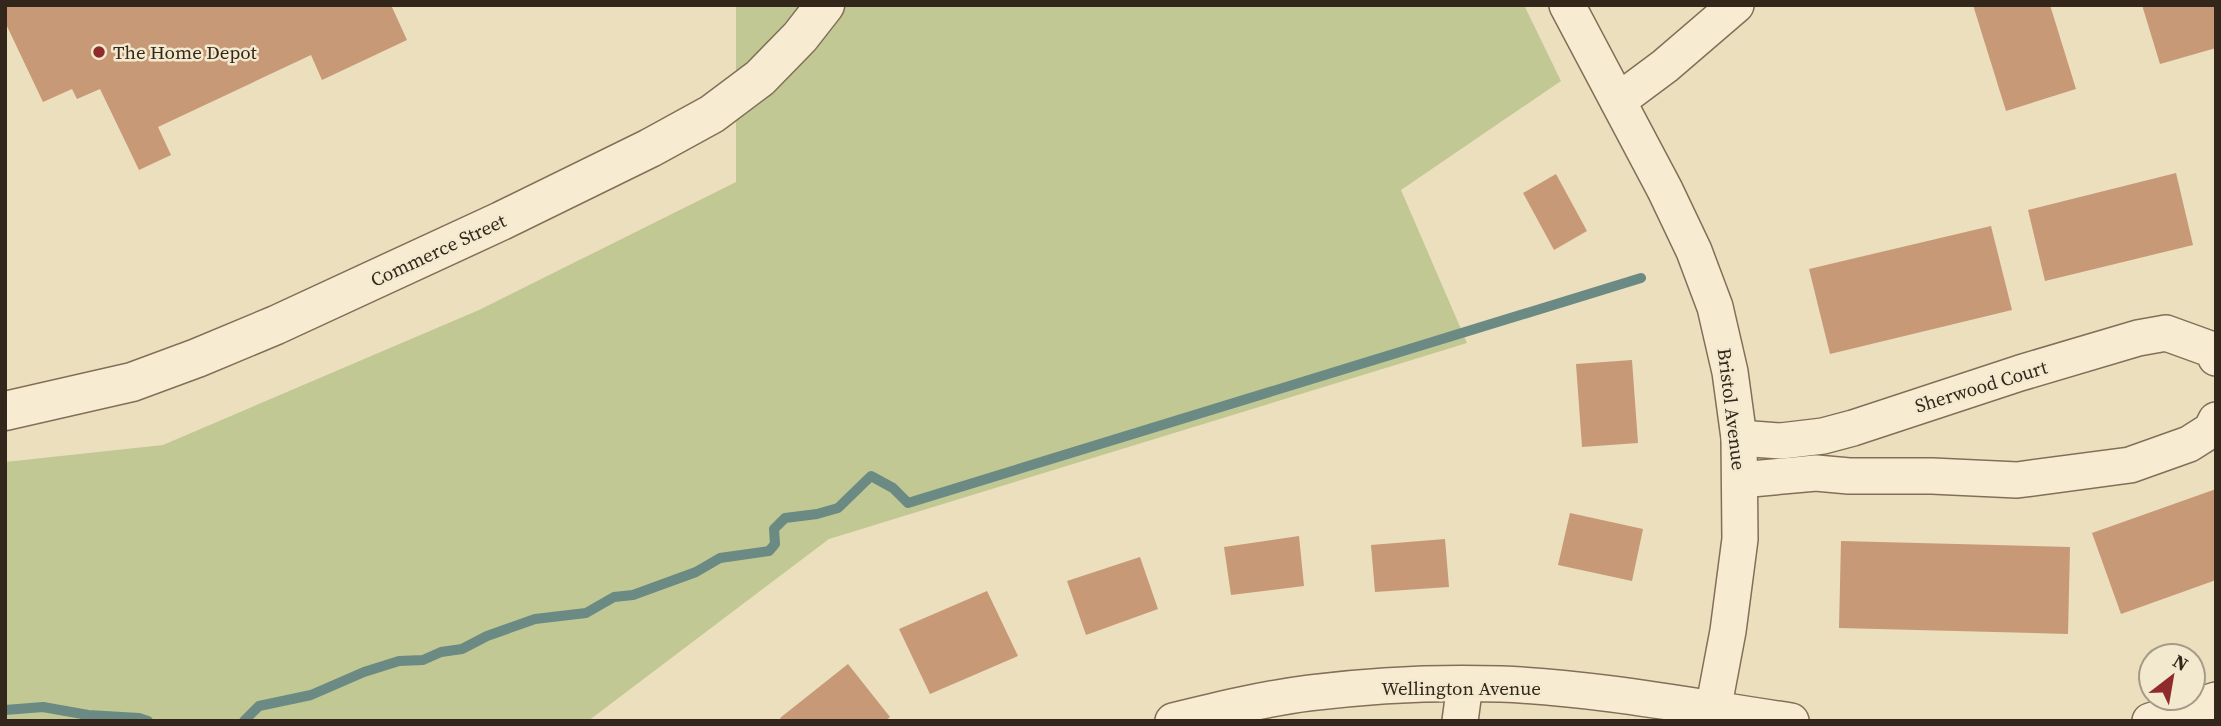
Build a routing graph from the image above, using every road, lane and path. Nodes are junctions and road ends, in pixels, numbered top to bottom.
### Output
1 (825, 5) edge
2 (1567, 5) edge
3 (1736, 5) edge
4 (1618, 101) junction
5 (2216, 358) edge
6 (5, 411) edge
7 (2216, 420) edge
8 (1739, 438) junction
9 (1741, 480) junction
10 (1465, 684) junction
11 (2216, 701) edge
12 (1712, 715) edge
13 (1173, 721) edge
14 (1460, 721) edge
15 (1791, 721) edge
16 (2150, 721) edge

1 - 6 street, Commerce Street
2 - 4 street, Bristol Avenue
3 - 4 street
4 - 8 street, Bristol Avenue
5 - 8 street, Sherwood Court
7 - 9 street
8 - 9 street, Bristol Avenue
9 - 12 street, Bristol Avenue
10 - 12 street, Wellington Avenue
10 - 13 street, Wellington Avenue
10 - 14 street
11 - 16 street
12 - 15 street, Wellington Avenue

